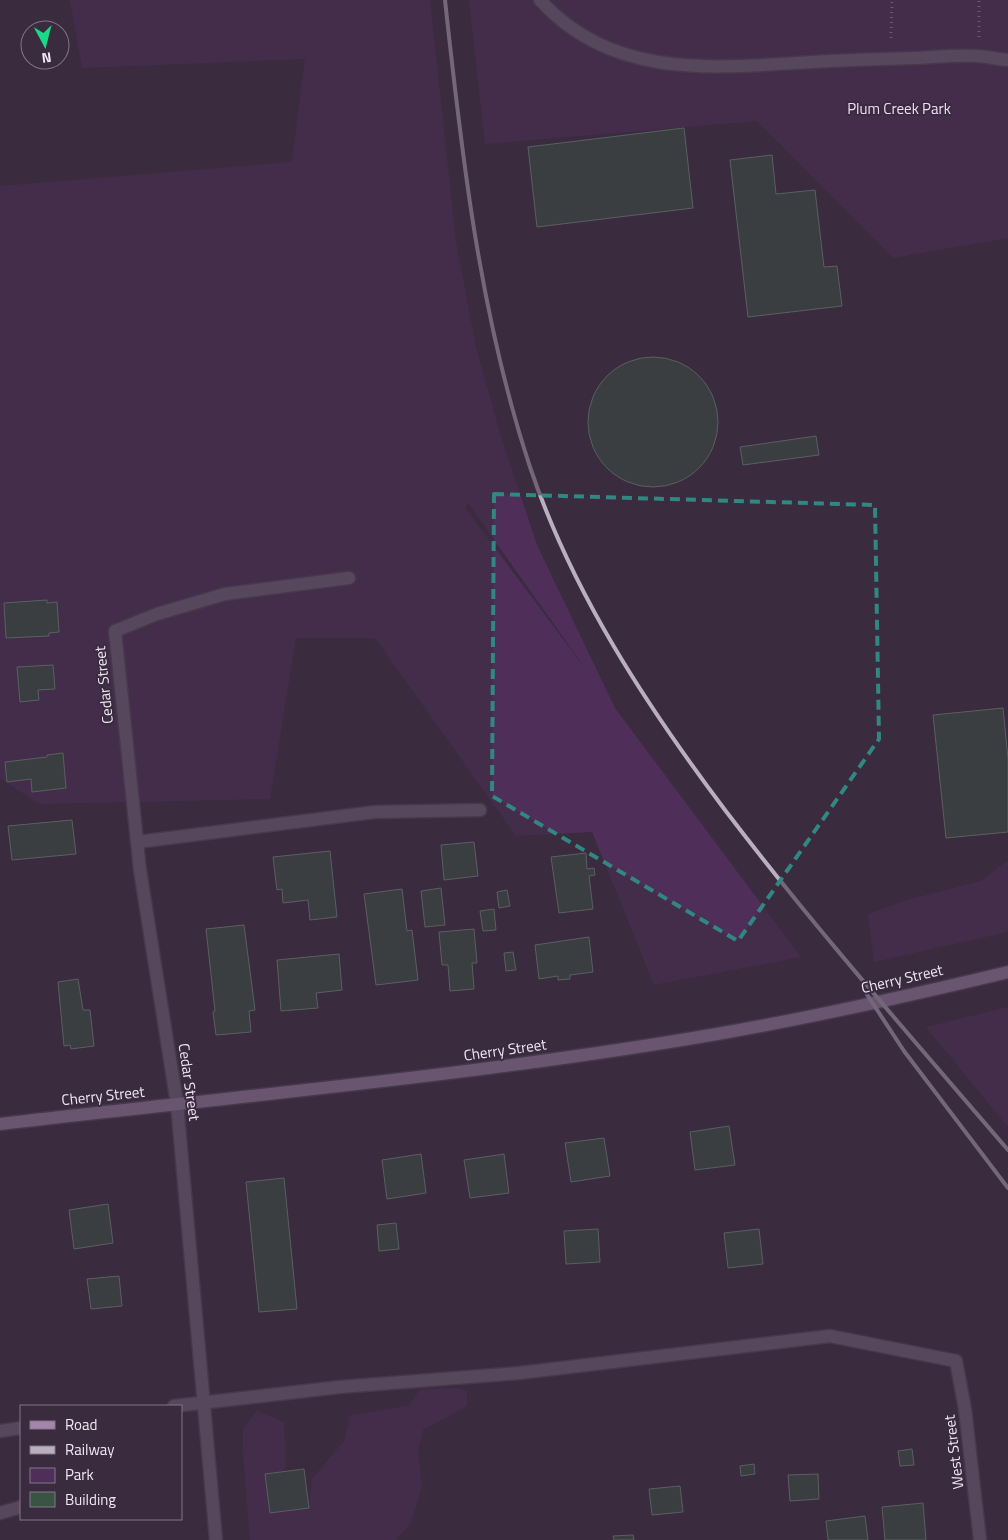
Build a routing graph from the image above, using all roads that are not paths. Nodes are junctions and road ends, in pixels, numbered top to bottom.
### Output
1 (540, 0) edge
2 (1008, 60) edge
3 (349, 578) dead end
4 (480, 810) dead end
5 (137, 842) junction
6 (1008, 972) edge
7 (177, 1104) junction
8 (0, 1124) edge
9 (203, 1402) junction
10 (182, 1406) edge
11 (20, 1428) edge
12 (0, 1431) edge
13 (20, 1506) edge
14 (0, 1513) edge
15 (216, 1540) edge
16 (980, 1540) edge

1 - 2 street
3 - 5 street, Cedar Street
4 - 5 street
5 - 7 street, Cedar Street
6 - 7 street, Cherry Street
7 - 8 street, Cherry Street
7 - 9 street, Cedar Street
9 - 10 street
9 - 15 street, Cedar Street
9 - 16 street, West Street
11 - 12 street
13 - 14 street

